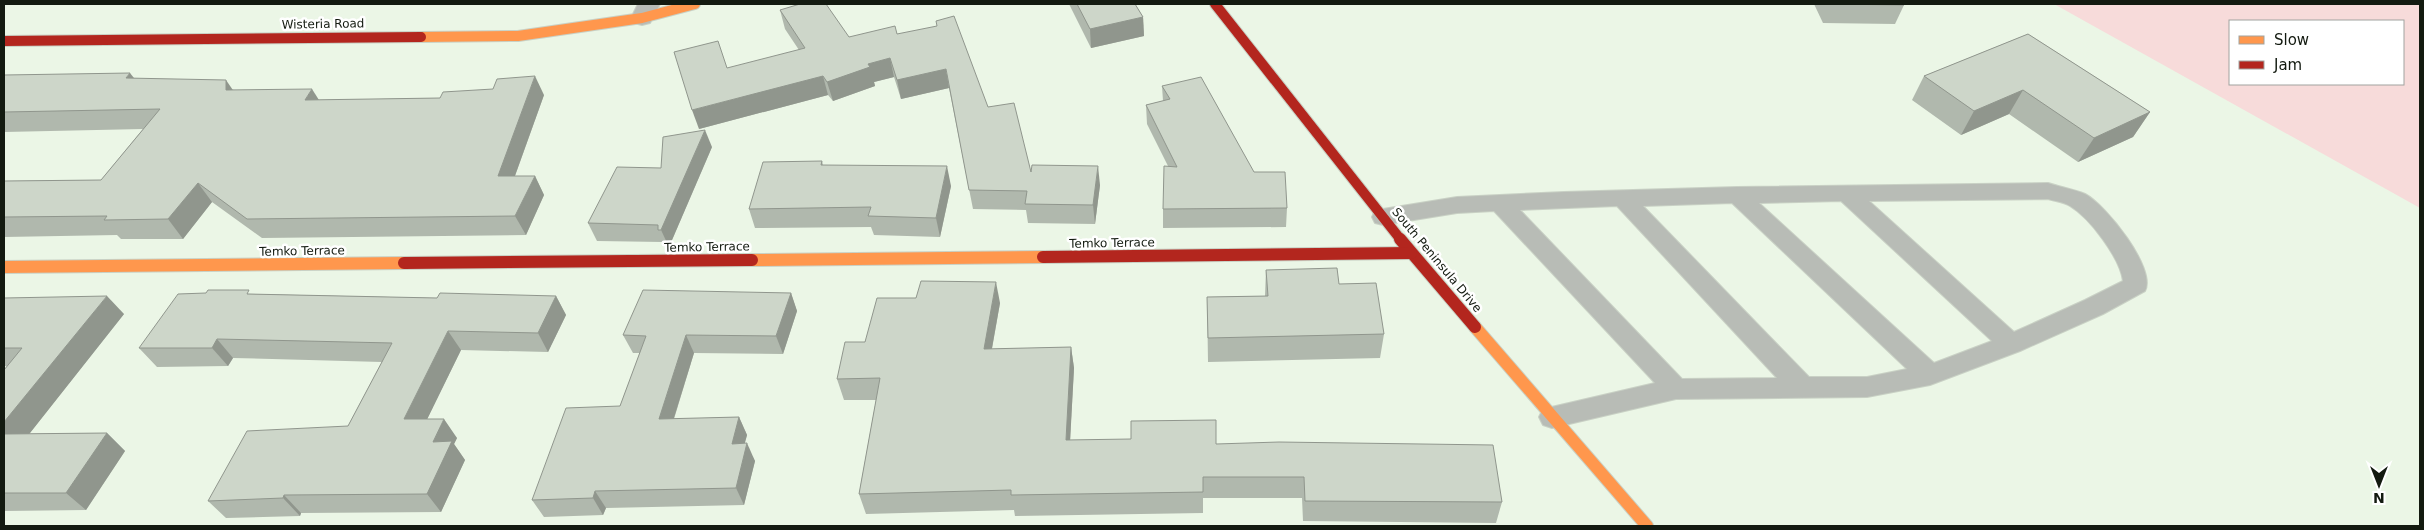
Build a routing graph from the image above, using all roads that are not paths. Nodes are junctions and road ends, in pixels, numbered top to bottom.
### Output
1 (696, 4) edge
2 (1215, 4) edge
3 (646, 11) edge
4 (4, 41) edge
5 (1848, 194) junction
6 (1737, 195) junction
7 (1622, 198) junction
8 (1500, 203) junction
9 (1383, 217) junction
10 (1411, 253) junction
11 (4, 268) edge
12 (2011, 344) junction
13 (1930, 375) junction
14 (1803, 388) junction
15 (1676, 389) junction
16 (1552, 417) junction
17 (1647, 526) edge

1 - 3 street, Wisteria Road
2 - 9 street, South Peninsula Drive
3 - 4 street, Wisteria Road
5 - 6 lane
5 - 12 lane
5 - 12 lane
6 - 7 lane
6 - 13 lane
7 - 8 lane
7 - 14 lane
8 - 9 lane
8 - 15 lane
9 - 10 street, South Peninsula Drive
10 - 11 street, Temko Terrace
10 - 16 street, South Peninsula Drive
12 - 13 lane
13 - 14 lane
14 - 15 lane
15 - 16 lane
16 - 17 street, South Peninsula Drive

